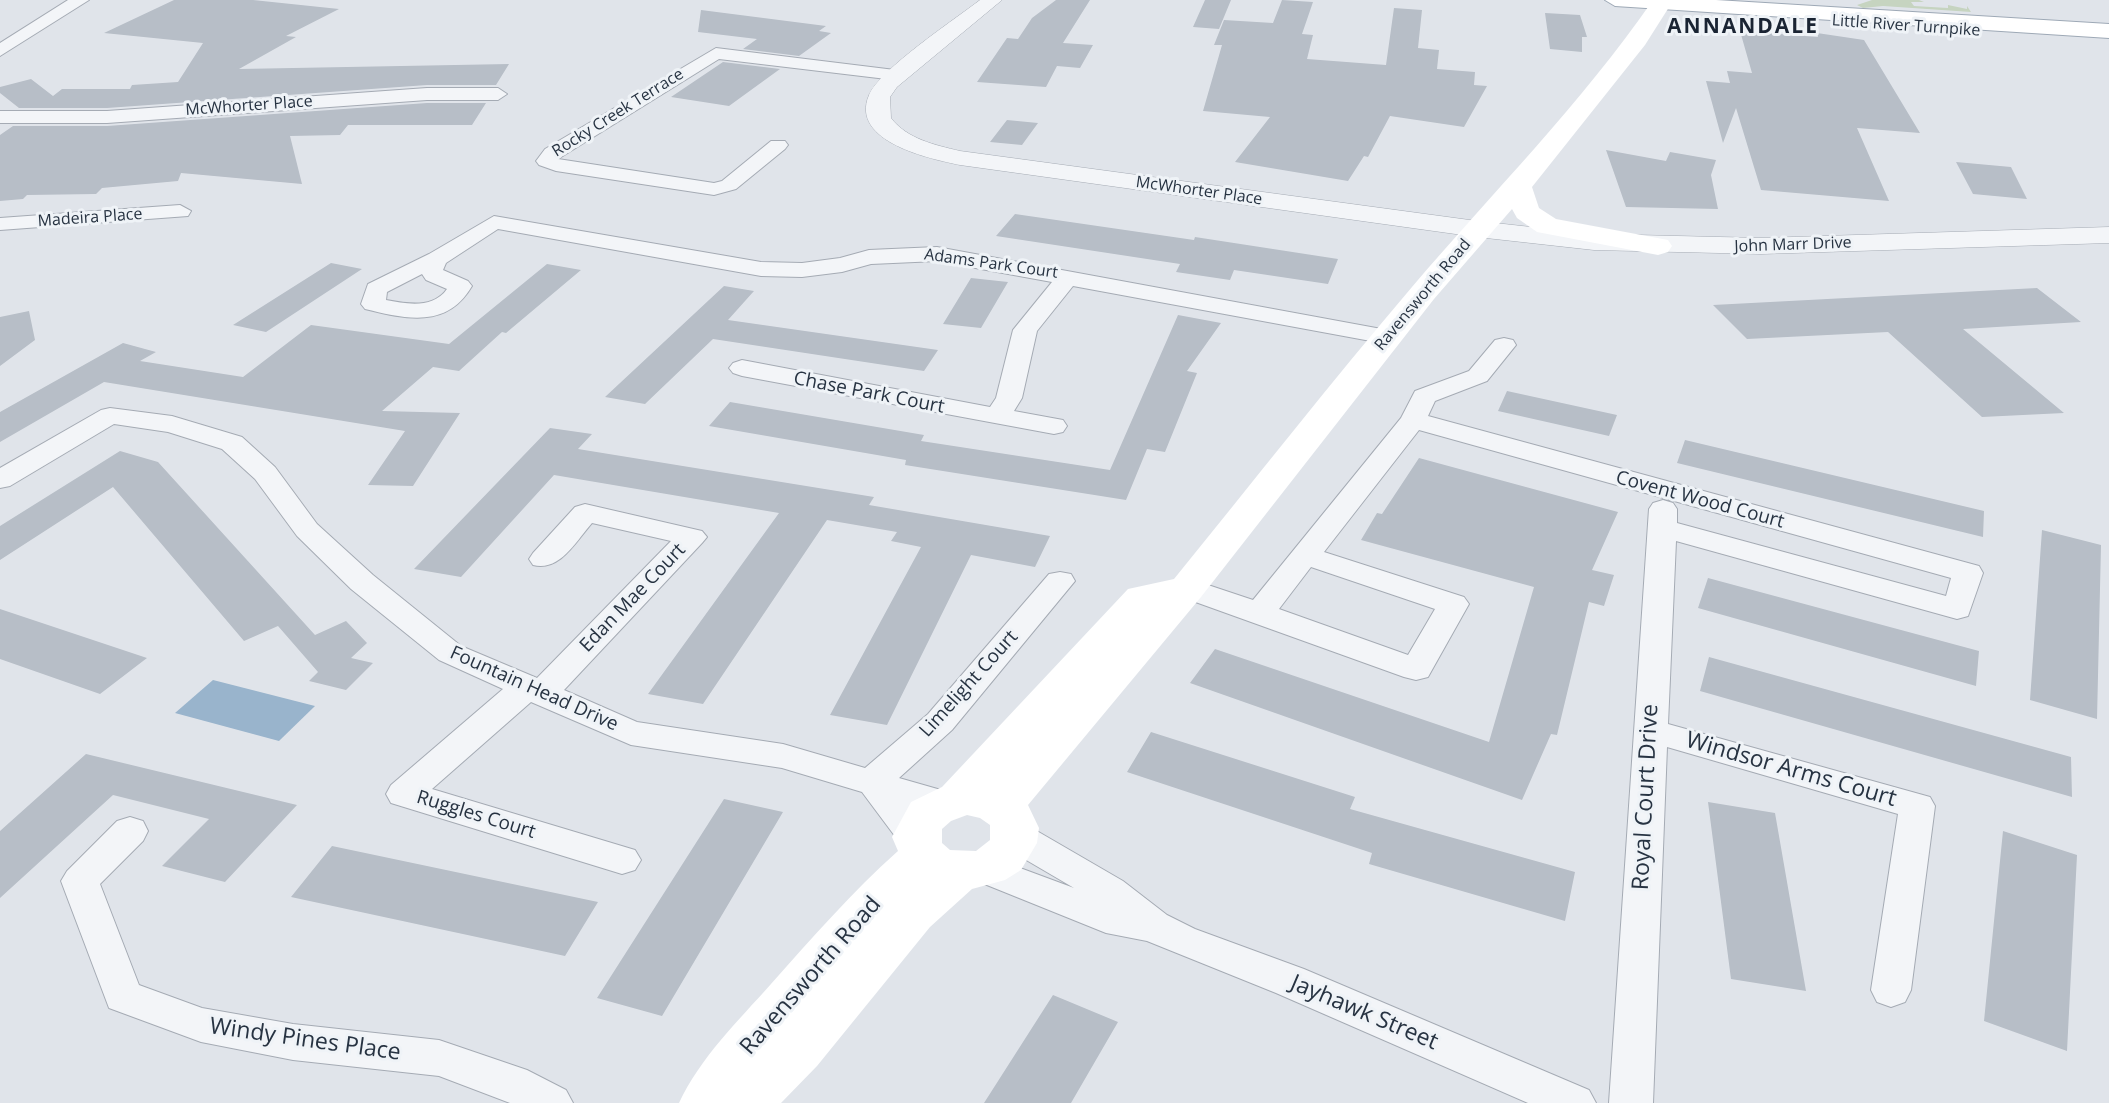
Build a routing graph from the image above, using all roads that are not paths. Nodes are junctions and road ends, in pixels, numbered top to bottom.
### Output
1 (81, 0) edge
2 (992, 0) edge
3 (1615, 0) edge
4 (1829, 0) edge
5 (1663, 2) edge
6 (1787, 10) junction
7 (2109, 31) edge
8 (2109, 39) edge
9 (0, 51) edge
10 (895, 75) junction
11 (498, 94) dead end
12 (0, 117) edge
13 (778, 145) dead end
14 (1518, 185) junction
15 (180, 211) dead end
16 (0, 224) edge
17 (1477, 229) junction
18 (2109, 235) edge
19 (1658, 246) junction
20 (437, 259) dead end
21 (1069, 276) junction
22 (1387, 337) junction
23 (1504, 345) dead end
24 (742, 368) dead end
25 (997, 416) junction
26 (1413, 420) junction
27 (1054, 426) dead end
28 (0, 480) edge
29 (1664, 491) junction
30 (1662, 528) junction
31 (1304, 555) junction
32 (544, 559) dead end
33 (1060, 581) dead end
34 (1187, 588) junction
35 (1259, 613) junction
36 (534, 690) junction
37 (1649, 730) junction
38 (873, 781) junction
39 (130, 831) dead end
40 (963, 835) junction
41 (622, 860) dead end
42 (1891, 990) dead end
43 (551, 1103) edge
44 (707, 1103) edge
45 (744, 1103) edge
46 (1574, 1103) edge
47 (1630, 1103) edge

1 - 9 street
2 - 10 street
3 - 5 main road, Little River Turnpike
4 - 6 main road
5 - 6 main road, Little River Turnpike
5 - 8 main road, Little River Turnpike
5 - 14 main road, Ravensworth Road
6 - 7 main road, Little River Turnpike
10 - 13 street, Rocky Creek Terrace
10 - 17 street, McWhorter Place
11 - 12 street, McWhorter Place
14 - 17 main road, Ravensworth Road
14 - 19 main road
15 - 16 street, Madeira Place
17 - 19 street, John Marr Drive
17 - 22 main road, Ravensworth Road
18 - 19 street, John Marr Drive
20 - 21 street, Adams Park Court
21 - 22 street, Adams Park Court
21 - 25 street
22 - 34 main road, Ravensworth Road
23 - 26 street
24 - 25 street, Chase Park Court
25 - 27 street, Chase Park Court
26 - 29 street, Covent Wood Court
26 - 31 street
28 - 36 street, Fountain Head Drive
29 - 30 street, Royal Court Drive
29 - 30 street, Covent Wood Court
30 - 37 street, Royal Court Drive
31 - 35 street
31 - 35 street
32 - 36 street, Edan Mae Court
33 - 38 street, Limelight Court
34 - 35 street
34 - 40 main road, Ravensworth Road
36 - 38 street, Fountain Head Drive
36 - 41 street, Ruggles Court
37 - 42 street, Windsor Arms Court
37 - 47 street, Royal Court Drive
38 - 40 street
39 - 43 street, Windy Pines Place
40 - 44 main road, Ravensworth Road
40 - 45 main road, Ravensworth Road
40 - 46 street, Jayhawk Street

